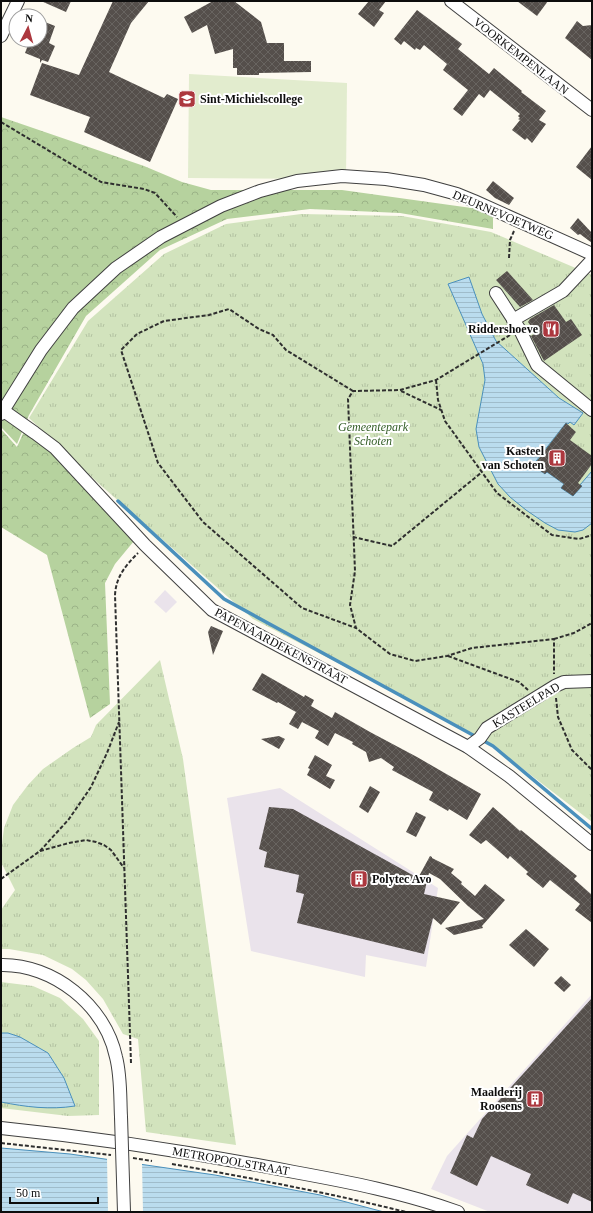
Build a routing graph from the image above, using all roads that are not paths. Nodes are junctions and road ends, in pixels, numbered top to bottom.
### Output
1 (18, 1) edge
2 (451, 1) edge
3 (1, 36) edge
4 (592, 110) edge
5 (592, 254) edge
6 (592, 260) edge
7 (496, 293) dead end
8 (516, 325) junction
9 (592, 410) edge
10 (2, 411) edge
11 (592, 682) edge
12 (474, 743) junction
13 (592, 844) edge
14 (1, 965) edge
15 (1, 1128) edge
16 (124, 1212) edge
17 (458, 1212) edge

1 - 3 street
2 - 4 street, VOORKEMPENLAAN
5 - 10 street, DEURNEVOETWEG
6 - 8 street
7 - 8 street
8 - 9 street
10 - 12 street, PAPENAARDEKENSTRAAT
11 - 12 street, KASTEELPAD
12 - 13 street, PAPENAARDEKENSTRAAT
14 - 16 street, bridge
15 - 17 street, METROPOOLSTRAAT

